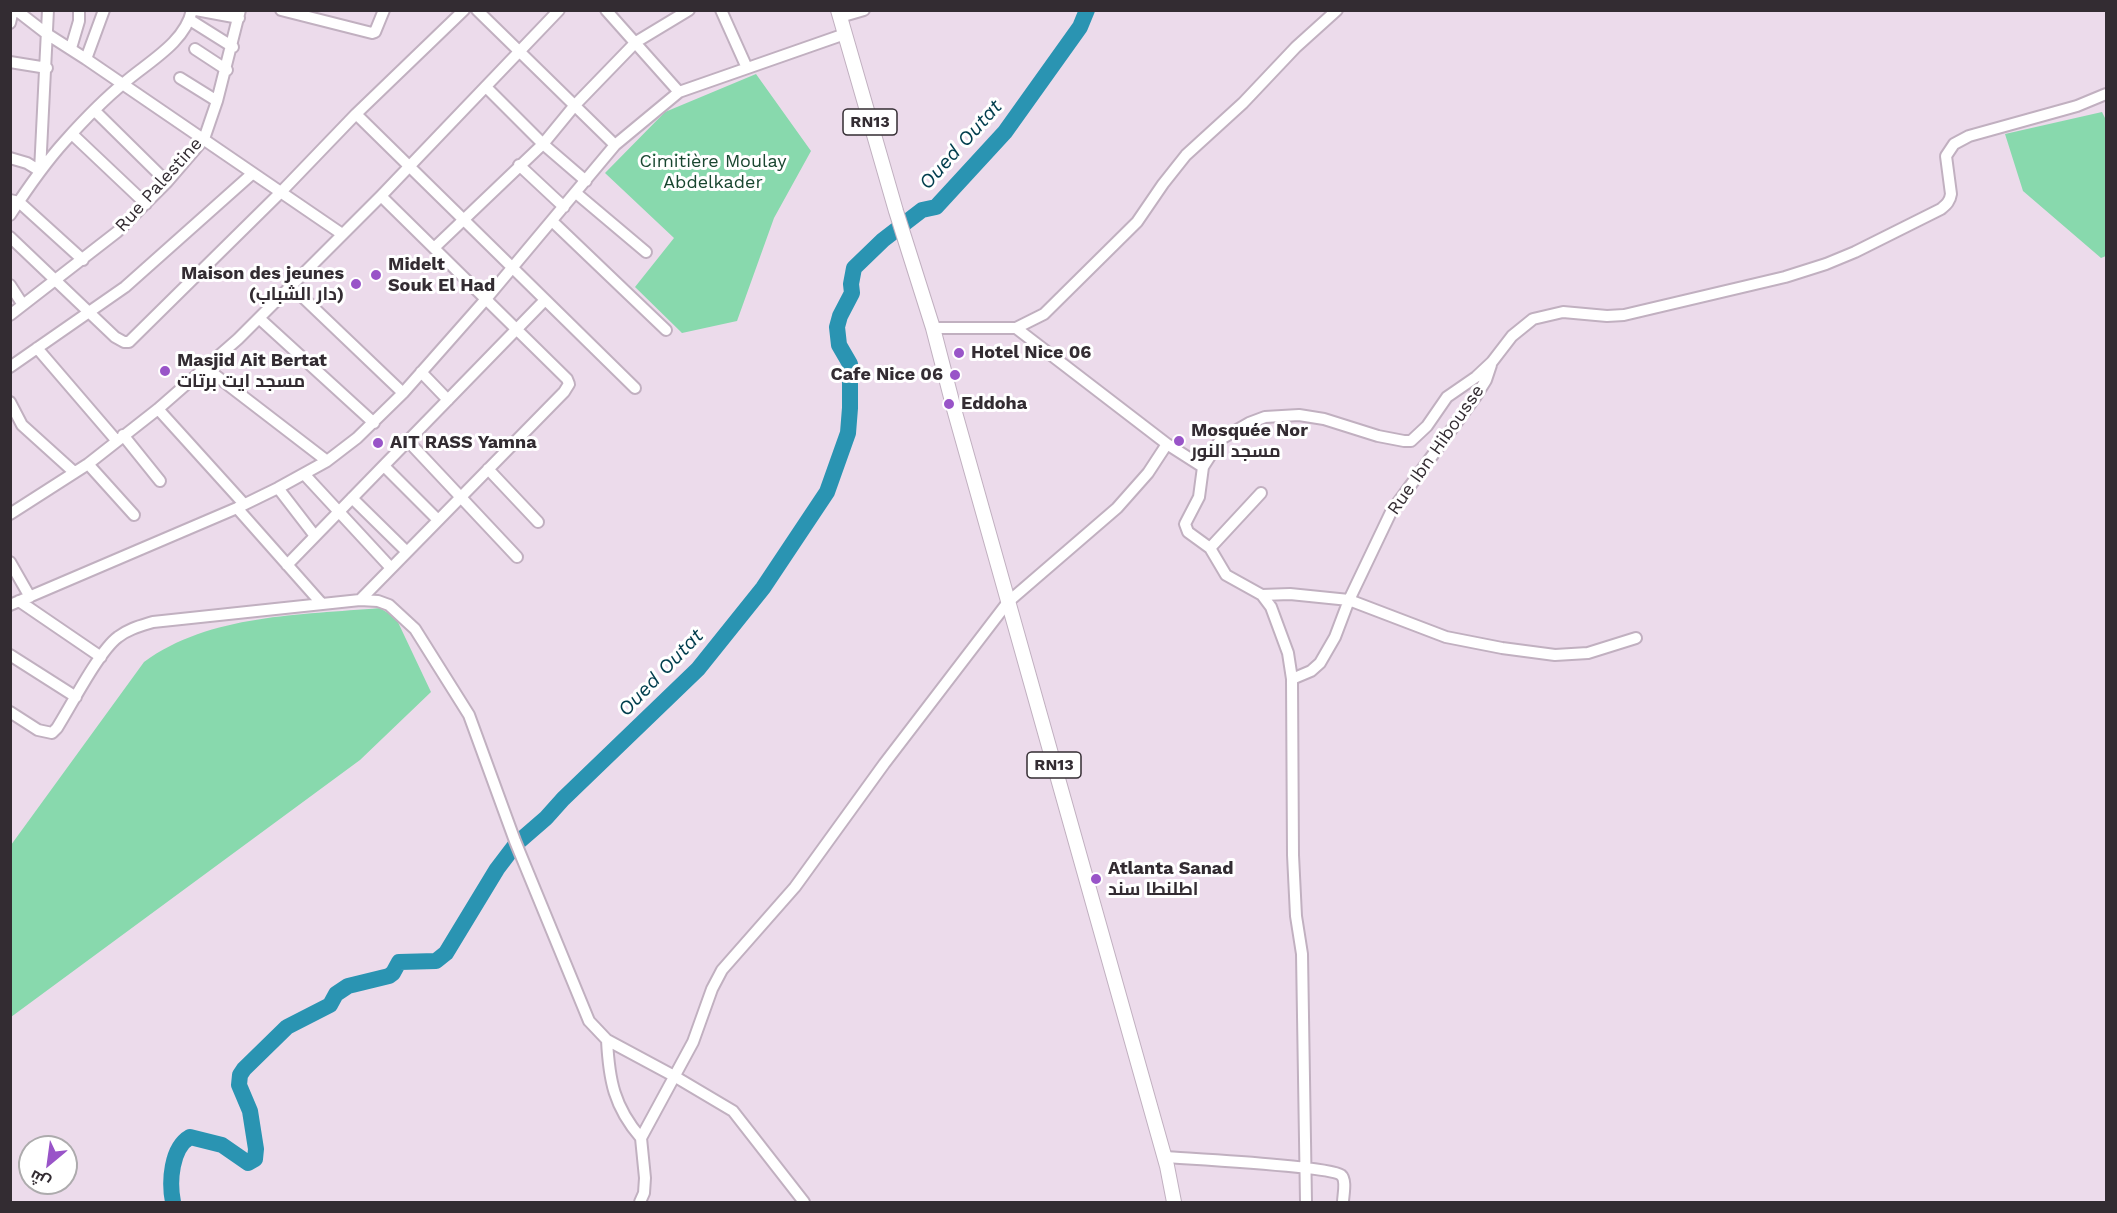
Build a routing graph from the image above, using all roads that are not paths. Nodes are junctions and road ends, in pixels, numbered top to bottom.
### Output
1 (15, 10) edge
2 (48, 10) edge
3 (79, 10) edge
4 (104, 10) edge
5 (281, 10) edge
6 (384, 10) edge
7 (464, 10) edge
8 (477, 10) edge
9 (559, 10) edge
10 (606, 10) edge
11 (689, 10) edge
12 (721, 10) edge
13 (864, 10) edge
14 (1337, 10) edge
15 (193, 14) edge
16 (240, 14) edge
17 (839, 14) edge
18 (10, 22) edge
19 (47, 34) junction
20 (845, 34) junction
21 (636, 42) junction
22 (233, 47) junction
23 (71, 48) junction
24 (195, 49) dead end
25 (520, 52) junction
26 (86, 58) junction
27 (10, 62) edge
28 (46, 68) junction
29 (747, 68) junction
30 (226, 70) junction
31 (180, 78) dead end
32 (123, 83) junction
33 (486, 87) junction
34 (679, 92) junction
35 (2106, 94) edge
36 (218, 101) junction
37 (574, 105) junction
38 (95, 111) junction
39 (356, 114) junction
40 (72, 134) junction
41 (204, 139) junction
42 (543, 144) junction
43 (615, 145) junction
44 (10, 158) edge
45 (519, 165) junction
46 (409, 166) junction
47 (40, 171) junction
48 (253, 173) junction
49 (586, 181) junction
50 (167, 182) junction
51 (281, 192) junction
52 (576, 193) junction
53 (381, 196) junction
54 (15, 201) edge
55 (146, 204) junction
56 (564, 207) junction
57 (10, 215) edge
58 (463, 218) junction
59 (552, 221) junction
60 (342, 234) junction
61 (10, 237) edge
62 (434, 248) junction
63 (646, 252) dead end
64 (83, 260) junction
65 (512, 267) junction
66 (56, 280) junction
67 (10, 285) edge
68 (291, 286) junction
69 (486, 299) junction
70 (545, 300) junction
71 (23, 304) junction
72 (88, 311) junction
73 (10, 315) edge
74 (260, 319) junction
75 (933, 328) junction
76 (1016, 328) junction
77 (517, 329) junction
78 (666, 330) dead end
79 (37, 348) junction
80 (1492, 362) junction
81 (10, 367) edge
82 (206, 368) junction
83 (421, 372) junction
84 (635, 388) dead end
85 (403, 393) junction
86 (448, 400) junction
87 (10, 402) edge
88 (158, 409) junction
89 (374, 423) junction
90 (120, 438) junction
91 (408, 441) junction
92 (1167, 444) junction
93 (327, 461) junction
94 (88, 464) junction
95 (384, 466) junction
96 (1203, 467) junction
97 (488, 469) junction
98 (74, 471) junction
99 (304, 474) junction
100 (160, 481) dead end
101 (278, 489) junction
102 (1261, 493) dead end
103 (460, 497) junction
104 (352, 498) junction
105 (241, 506) junction
106 (339, 512) junction
107 (10, 514) edge
108 (134, 514) dead end
109 (438, 520) junction
110 (538, 522) dead end
111 (315, 536) junction
112 (1210, 548) junction
113 (407, 552) junction
114 (517, 558) dead end
115 (10, 562) edge
116 (287, 565) junction
117 (392, 568) junction
118 (1262, 595) junction
119 (360, 600) junction
120 (1349, 600) junction
121 (20, 601) edge
122 (1008, 602) junction
123 (321, 604) junction
124 (1636, 638) dead end
125 (10, 655) edge
126 (100, 657) junction
127 (1292, 679) junction
128 (76, 697) junction
129 (10, 712) edge
130 (607, 1040) junction
131 (674, 1076) junction
132 (641, 1138) junction
133 (1165, 1157) junction
134 (1306, 1168) junction
135 (640, 1203) edge
136 (804, 1203) edge
137 (1174, 1203) edge
138 (1306, 1203) edge
139 (1343, 1203) edge

1 - 18 street
1 - 19 street
2 - 19 street
3 - 23 street
4 - 26 street
5 - 6 street
7 - 39 street
8 - 25 street
9 - 25 street
10 - 21 street
11 - 21 street
12 - 29 street
13 - 17 street
14 - 76 street
15 - 16 street
15 - 22 street
15 - 32 street
16 - 22 street, Rue Palestine
17 - 20 main road, RN13
19 - 23 street
19 - 28 street
20 - 29 street
20 - 75 main road, RN13
21 - 34 street
21 - 37 street
22 - 30 street, Rue Palestine
23 - 26 street
24 - 30 street
25 - 33 street
25 - 37 street
26 - 32 street
27 - 28 street
28 - 47 street
29 - 34 street
30 - 36 street, Rue Palestine
31 - 36 street
32 - 38 street
32 - 41 street
33 - 42 street
33 - 46 street
34 - 43 street
35 - 80 street
36 - 41 street, Rue Palestine
37 - 42 street
37 - 43 street
38 - 40 street
38 - 50 street
39 - 46 street
39 - 51 street
40 - 47 street
40 - 55 street
41 - 48 street
41 - 50 street, Rue Palestine
42 - 45 street
42 - 49 street
43 - 49 street
44 - 47 street
45 - 56 street
45 - 58 street
46 - 53 street
46 - 58 street
47 - 54 street
48 - 51 street
48 - 72 street
49 - 52 street
50 - 55 street, Rue Palestine
51 - 60 street
51 - 72 street
52 - 56 street
52 - 63 street
53 - 60 street
53 - 62 street
54 - 57 street
54 - 64 street
55 - 64 street, Rue Palestine
56 - 59 street
58 - 62 street
58 - 65 street
59 - 65 street
59 - 78 street
60 - 68 street
61 - 66 street
62 - 69 street
64 - 66 street, Rue Palestine
65 - 69 street
65 - 70 street
66 - 71 street, Rue Palestine
66 - 72 street
67 - 71 street
68 - 74 street
68 - 85 street
69 - 77 street
69 - 83 street
70 - 77 street
70 - 84 street
71 - 73 street, Rue Palestine
72 - 79 street
74 - 82 street
74 - 89 street
75 - 76 street
75 - 122 main road, RN13
76 - 92 street
77 - 86 street
77 - 97 street
79 - 81 street
79 - 90 street
80 - 96 street
80 - 120 street, Rue Ibn Hibousse
82 - 88 street
82 - 93 street
83 - 85 street
83 - 86 street
85 - 89 street
86 - 91 street
87 - 98 street
88 - 90 street
88 - 105 street
89 - 93 street
90 - 94 street
90 - 100 street
91 - 95 street
91 - 103 street
92 - 96 street
92 - 122 street
93 - 99 street
94 - 98 street
94 - 108 street
95 - 104 street
95 - 109 street
96 - 112 street
97 - 103 street
97 - 110 street
98 - 107 street
99 - 101 street
99 - 106 street
101 - 105 street
101 - 111 street
102 - 112 street
103 - 109 street
103 - 114 street
104 - 106 street
104 - 113 street
105 - 116 street
105 - 121 street
106 - 111 street
106 - 117 street
109 - 113 street
111 - 116 street
112 - 118 street
113 - 117 street
115 - 121 street
116 - 123 street
117 - 119 street
118 - 120 street
118 - 127 street
119 - 123 street
119 - 130 street
120 - 124 street
120 - 127 street, Rue Ibn Hibousse
121 - 126 street
122 - 131 street
122 - 133 main road, RN13
123 - 126 street
125 - 128 street
126 - 128 street
127 - 134 street
128 - 129 street
130 - 131 street
130 - 132 street
131 - 132 street
131 - 136 street
132 - 135 street
133 - 134 street
133 - 137 main road, RN13
134 - 138 street
134 - 139 street

